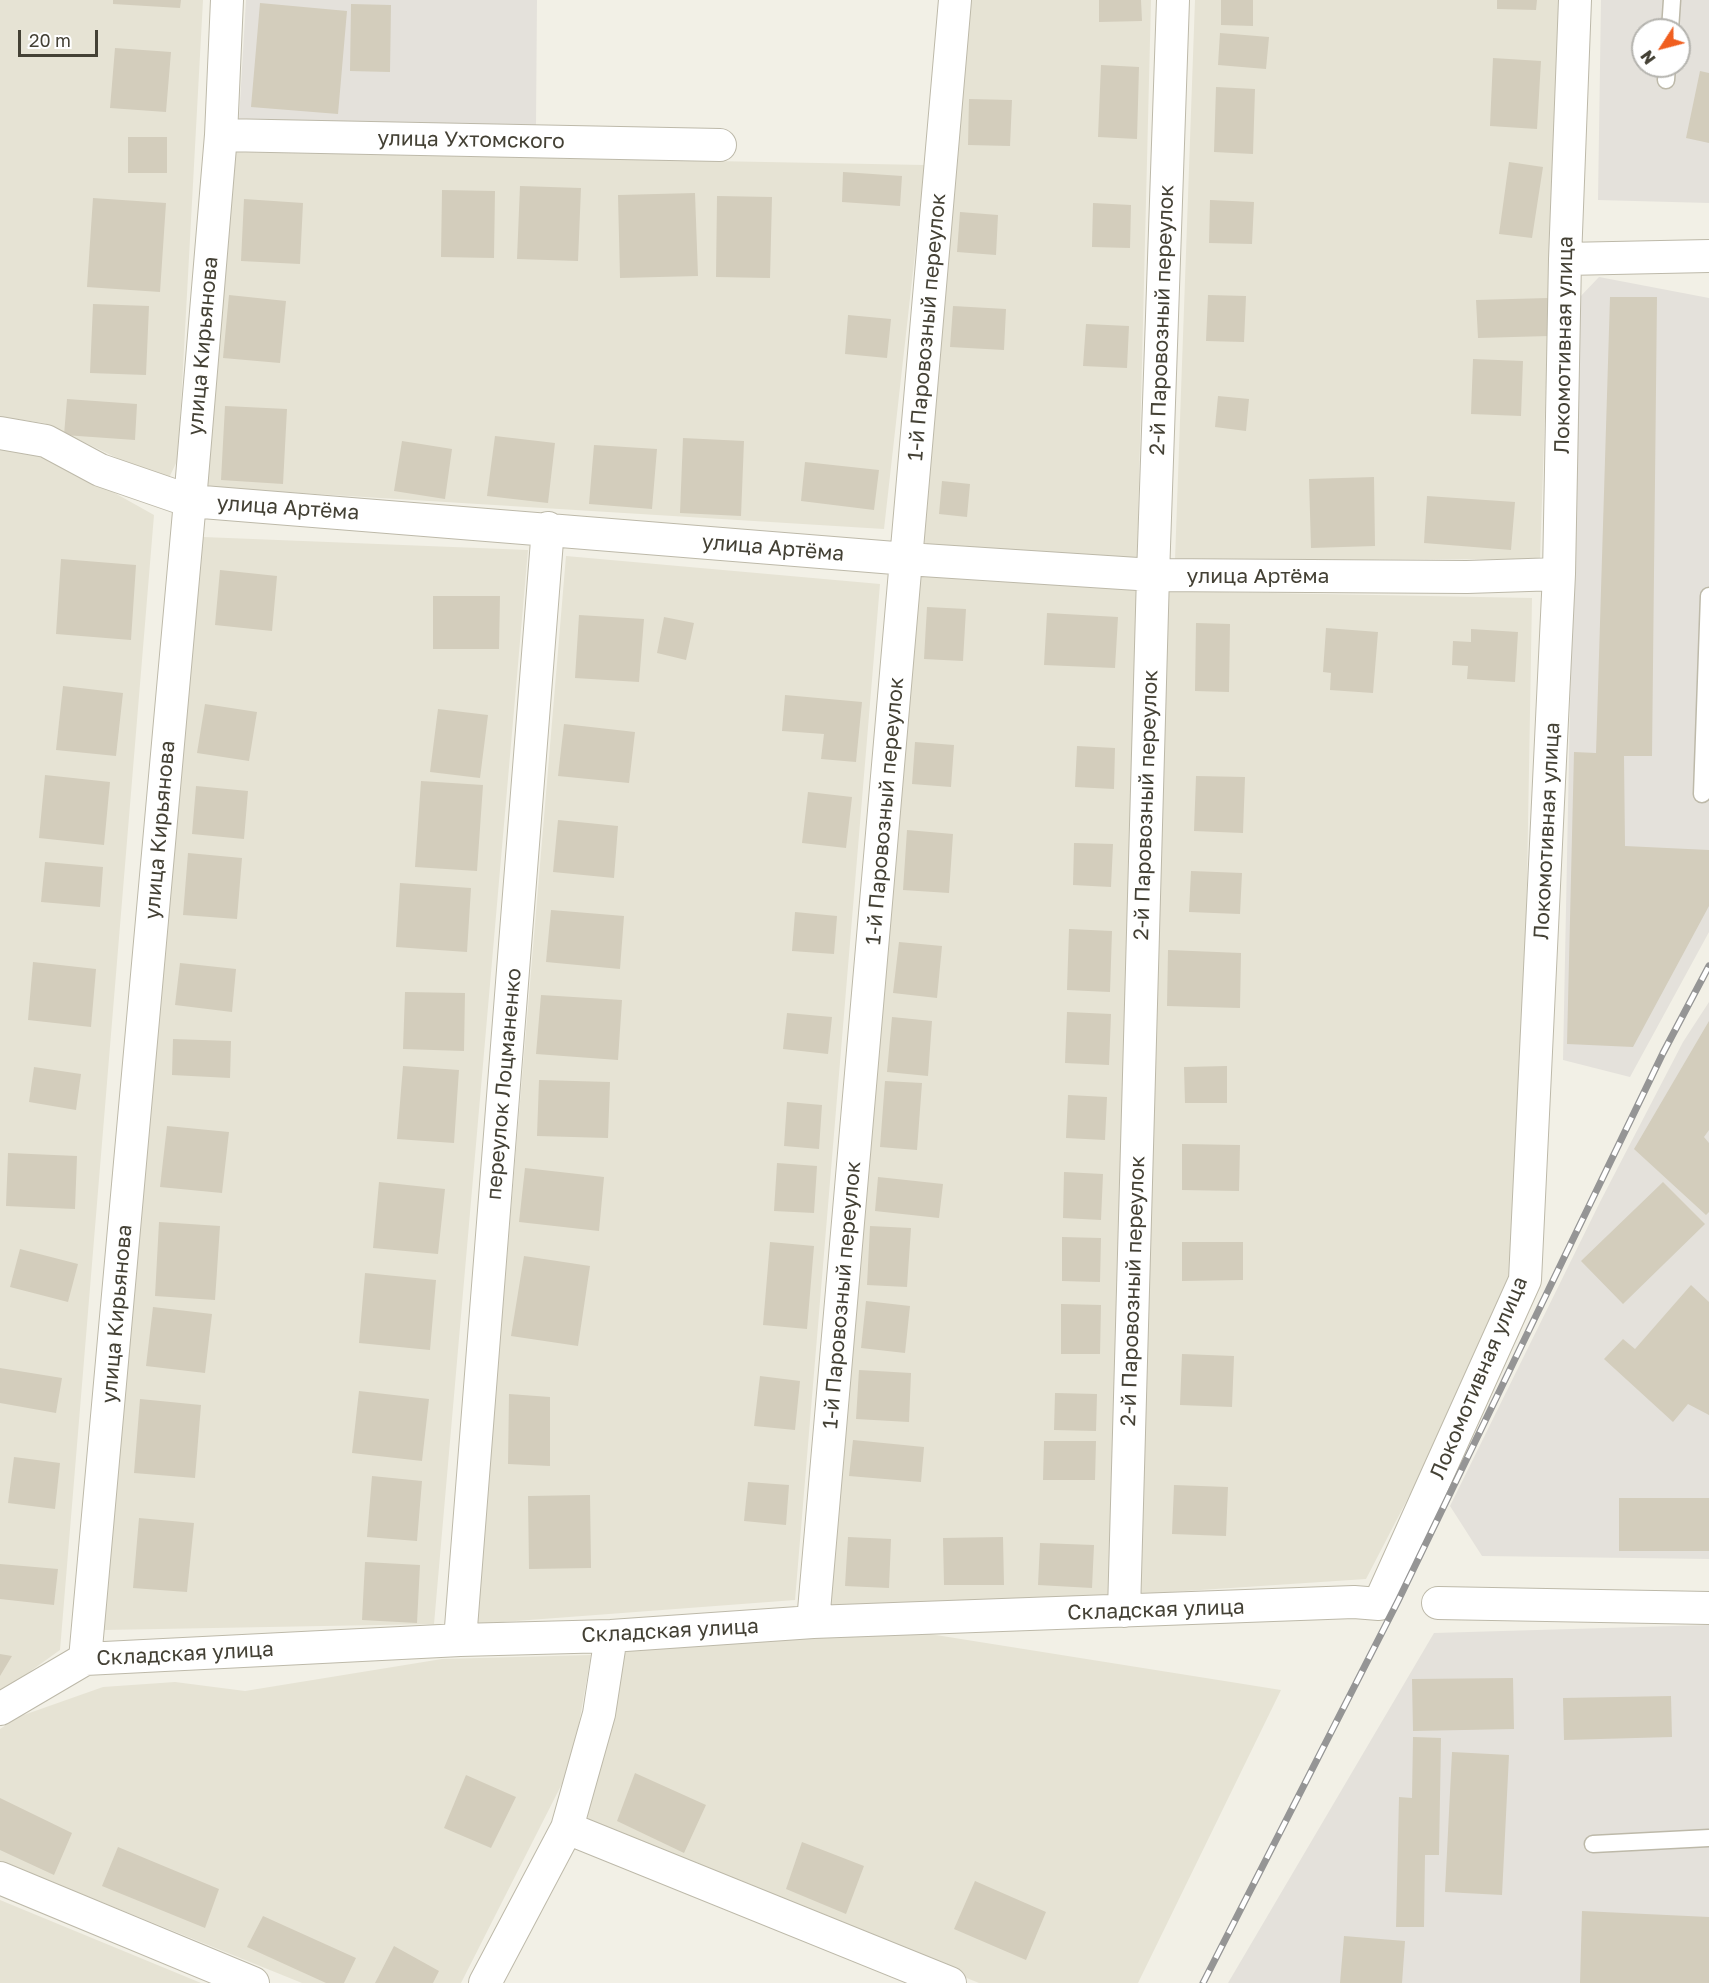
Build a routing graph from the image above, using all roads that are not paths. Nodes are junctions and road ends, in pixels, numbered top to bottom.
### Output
1 (227, 0) edge
2 (955, 0) edge
3 (1173, 0) edge
4 (1575, 0) edge
5 (1672, 0) edge
6 (1671, 18) edge
7 (221, 135) junction
8 (720, 145) dead end
9 (1709, 256) edge
10 (1565, 259) junction
11 (0, 433) edge
12 (190, 501) junction
13 (548, 528) junction
14 (907, 559) junction
15 (1559, 574) junction
16 (1153, 575) junction
17 (1709, 596) edge
18 (1702, 794) dead end
19 (1354, 1602) joint
20 (1438, 1603) dead end
21 (1709, 1608) edge
22 (1124, 1611) junction
23 (813, 1622) junction
24 (611, 1636) junction
25 (460, 1640) junction
26 (85, 1659) junction
27 (0, 1709) edge
28 (567, 1828) junction
29 (1709, 1838) edge
30 (1593, 1844) dead end
31 (0, 1878) edge
32 (253, 1983) edge
33 (485, 1983) edge
34 (950, 1983) edge

1 - 7 street, улица Кирьянова
2 - 14 street, 1-й Паровозный переулок
3 - 16 street, 2-й Паровозный переулок
4 - 10 street, Локомотивная улица
5 - 6 lane
7 - 8 street, улица Ухтомского
7 - 12 street, улица Кирьянова
9 - 10 street
10 - 15 street, Локомотивная улица
11 - 12 street, улица Артёма
12 - 13 street, улица Артёма
12 - 26 street, улица Кирьянова
13 - 14 street, улица Артёма
13 - 25 street, переулок Лоцманенко
14 - 16 street, улица Артёма
14 - 23 street, 1-й Паровозный переулок
15 - 16 street, улица Артёма
15 - 19 street, Локомотивная улица
16 - 22 street, 2-й Паровозный переулок
17 - 18 lane
19 - 22 street, Складская улица
20 - 21 street
22 - 23 street, Складская улица
23 - 24 street, Складская улица
24 - 25 street, Складская улица
24 - 28 street
25 - 26 street, Складская улица
26 - 27 street, Складская улица
28 - 33 street
28 - 34 street
29 - 30 lane
31 - 32 street

